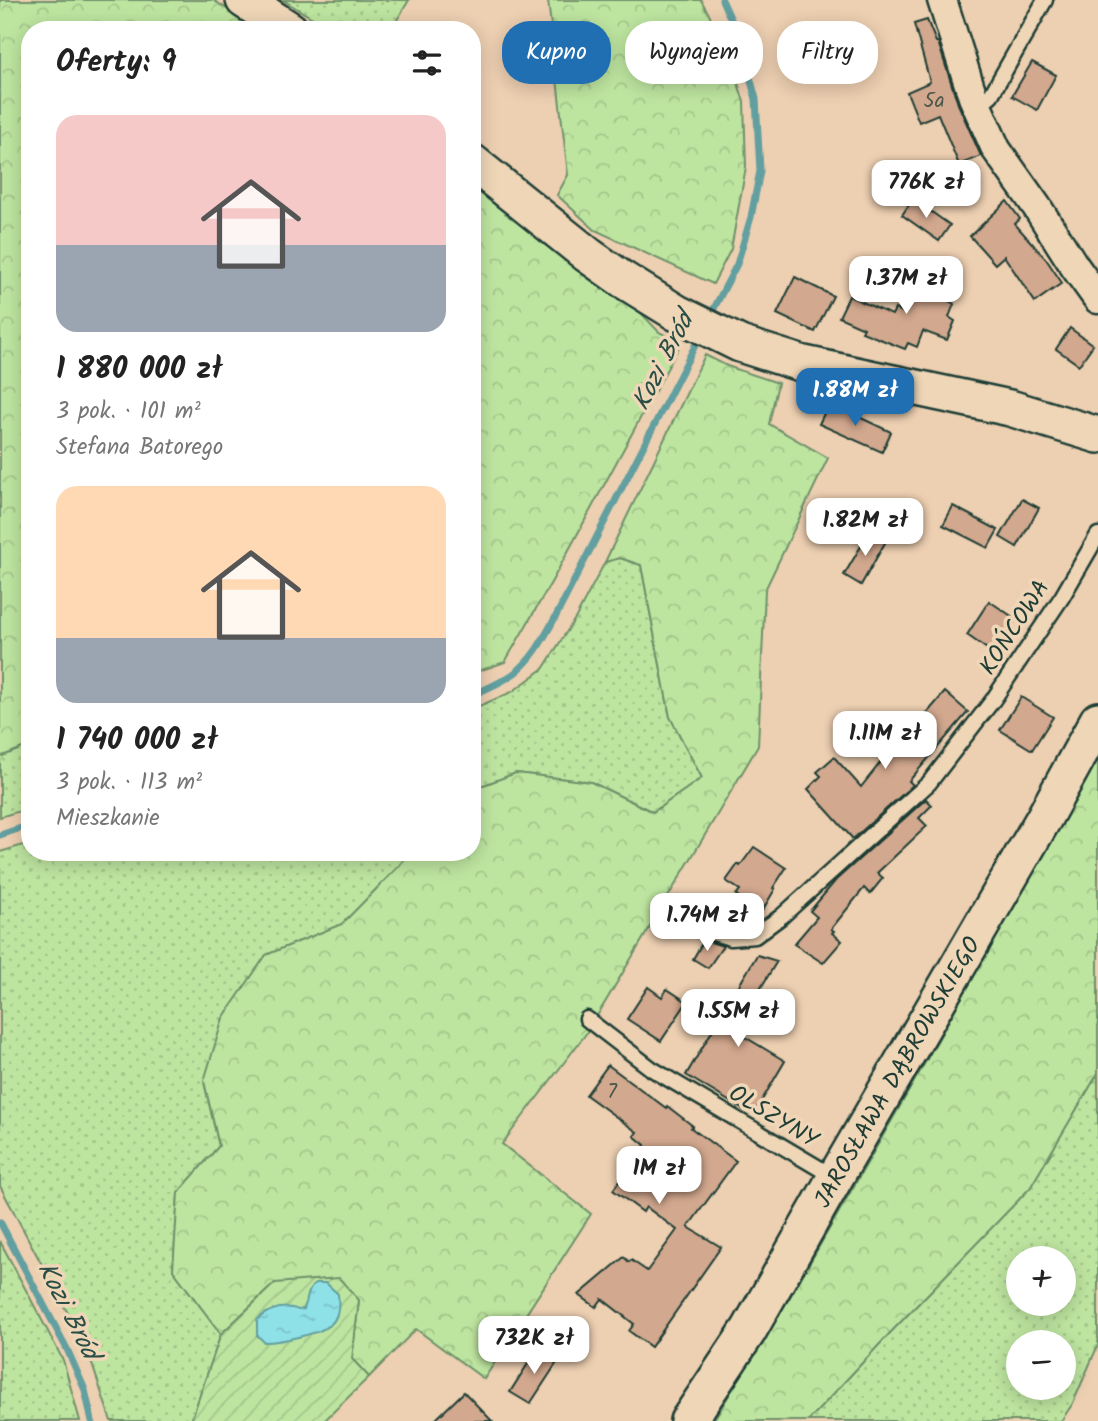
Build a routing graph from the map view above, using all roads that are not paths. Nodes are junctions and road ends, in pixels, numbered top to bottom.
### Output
1 (244, 0) edge
2 (942, 0) edge
3 (1045, 0) edge
4 (276, 21) edge
5 (977, 107) junction
6 (481, 169) edge
7 (1098, 299) edge
8 (1098, 435) edge
9 (1098, 535) edge
10 (1098, 720) edge
11 (667, 920) dead end
12 (587, 1019) dead end
13 (835, 1178) junction
14 (688, 1421) edge

1 - 4 street
2 - 5 street
3 - 5 lane
5 - 7 street
6 - 8 street
9 - 11 lane, KOŃCOWA
10 - 13 street, JAROSŁAWA DĄBROWSKIEGO
12 - 13 lane, OLSZYNY
13 - 14 street, JAROSŁAWA DĄBROWSKIEGO

